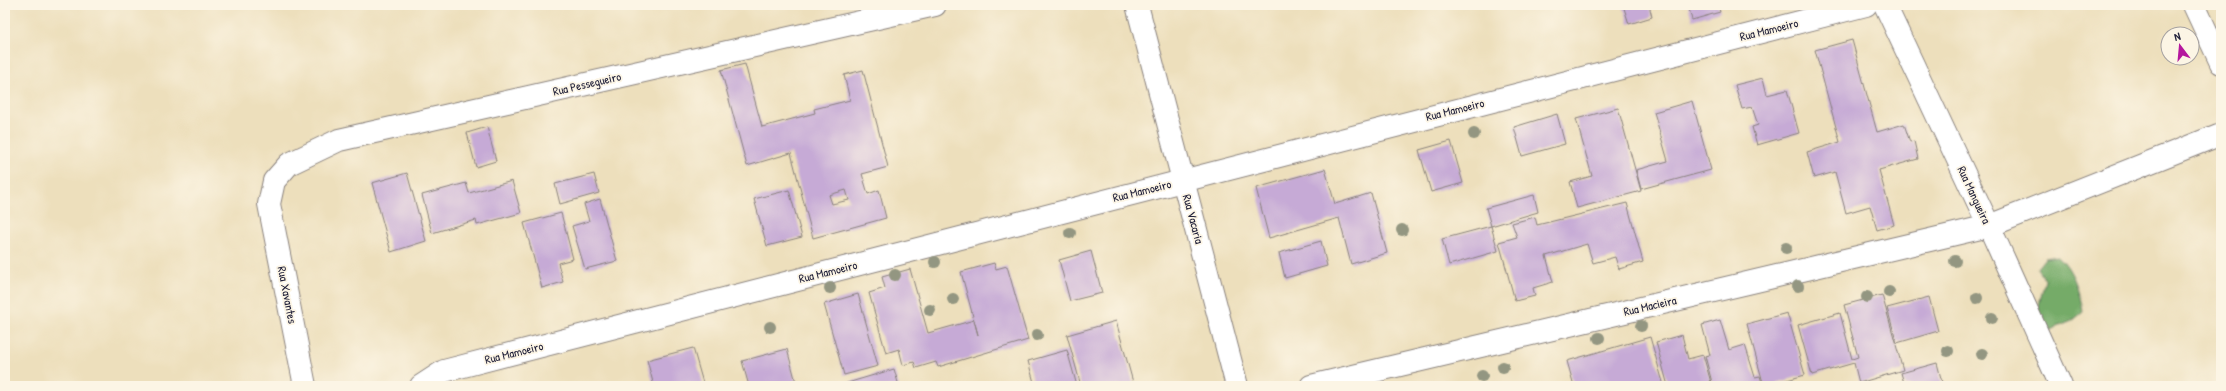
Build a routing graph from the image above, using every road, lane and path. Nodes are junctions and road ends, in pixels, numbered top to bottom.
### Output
1 (935, 5) edge
2 (1137, 5) edge
3 (1866, 5) edge
4 (1885, 5) edge
5 (2194, 5) edge
6 (2221, 63) edge
7 (2221, 134) edge
8 (1183, 180) junction
9 (269, 204) joint
10 (1989, 226) junction
11 (305, 386) edge
12 (421, 386) edge
13 (1237, 386) edge
14 (1311, 386) edge
15 (2061, 386) edge

1 - 9 street, Rua Pessegueiro
2 - 8 street, Rua Vacaria
3 - 8 street, Rua Mamoeiro
4 - 10 street, Rua Mangueira
5 - 6 street
7 - 10 street, Rua Macieira
8 - 12 street, Rua Mamoeiro
8 - 13 street, Rua Vacaria
9 - 11 street, Rua Xavantes
10 - 14 street, Rua Macieira
10 - 15 street, Rua Mangueira

